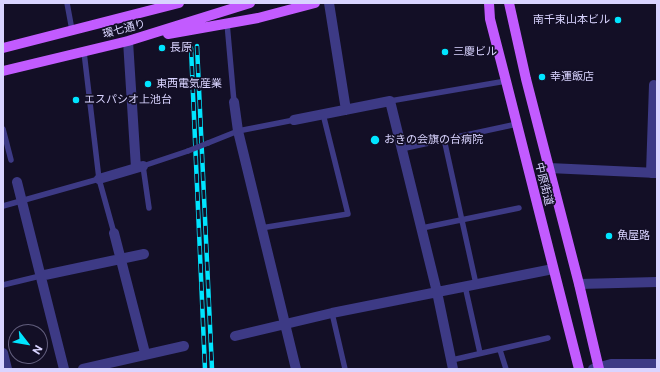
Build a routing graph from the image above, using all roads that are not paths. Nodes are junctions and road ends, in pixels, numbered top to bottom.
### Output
1 (67, 3) edge
2 (163, 3) edge
3 (179, 3) edge
4 (250, 3) edge
5 (315, 3) edge
6 (329, 3) edge
7 (489, 3) edge
8 (509, 3) edge
9 (153, 6) edge
10 (227, 23) junction
11 (72, 30) junction
12 (128, 41) junction
13 (3, 48) edge
14 (84, 52) junction
15 (3, 71) edge
16 (506, 81) junction
17 (654, 85) dead end
18 (234, 102) joint
19 (390, 102) junction
20 (346, 110) junction
21 (323, 114) junction
22 (294, 120) joint
23 (517, 124) junction
24 (3, 128) edge
25 (238, 131) junction
26 (444, 139) junction
27 (401, 149) junction
28 (11, 160) dead end
29 (140, 167) junction
30 (549, 168) junction
31 (654, 173) edge
32 (100, 179) junction
33 (17, 182) dead end
34 (21, 201) junction
35 (3, 206) edge
36 (149, 208) dead end
37 (519, 208) dead end
38 (462, 220) junction
39 (261, 228) junction
40 (422, 228) junction
41 (114, 233) joint
42 (144, 254) dead end
43 (121, 259) junction
44 (553, 269) junction
45 (40, 276) junction
46 (657, 282) edge
47 (476, 284) junction
48 (579, 284) junction
49 (3, 285) edge
50 (465, 286) junction
51 (437, 292) junction
52 (332, 314) junction
53 (285, 324) junction
54 (234, 336) dead end
55 (548, 338) dead end
56 (184, 346) dead end
57 (500, 350) junction
58 (3, 353) edge
59 (145, 353) junction
60 (480, 353) junction
61 (657, 364) edge
62 (452, 365) edge
63 (596, 368) edge
64 (7, 369) edge
65 (64, 369) edge
66 (83, 369) edge
67 (296, 369) edge
68 (345, 369) edge
69 (506, 369) edge
70 (579, 369) edge

1 - 11 lane
2 - 9 main road
3 - 9 main road, 環七通り
4 - 12 main road, 環七通り
5 - 10 main road
6 - 20 street
7 - 16 main road, 中原街道
8 - 30 main road, 中原街道
9 - 11 main road, 環七通り
10 - 12 main road
10 - 18 lane
11 - 13 main road, 環七通り
12 - 14 main road, 環七通り
12 - 29 street
14 - 15 main road, 環七通り
14 - 32 lane
16 - 19 lane
16 - 23 main road, 中原街道
17 - 31 street
18 - 25 street
19 - 20 street
19 - 27 street
20 - 21 street
21 - 22 street
21 - 39 lane
22 - 25 lane
23 - 26 lane
23 - 44 main road, 中原街道
24 - 28 lane
25 - 29 lane, bridge
25 - 39 street
26 - 27 lane
26 - 38 lane
27 - 40 street
29 - 32 street
29 - 36 lane
30 - 31 street
30 - 48 main road, 中原街道
32 - 34 lane
32 - 41 lane
33 - 34 street
34 - 35 lane
34 - 45 street
37 - 38 lane
38 - 40 lane
38 - 47 lane
39 - 53 street
40 - 51 street
41 - 43 street
42 - 43 street
43 - 45 street
43 - 59 street
44 - 47 street
44 - 70 main road, 中原街道
45 - 49 lane
45 - 65 street
46 - 48 street
47 - 50 street
48 - 63 main road, 中原街道
50 - 51 street
50 - 60 lane
51 - 52 street
51 - 62 street
52 - 53 street
52 - 68 lane
53 - 54 street
53 - 67 street
55 - 57 lane
56 - 59 street
57 - 60 lane
57 - 69 lane
58 - 64 street
59 - 66 street
60 - 62 lane
61 - 63 street

